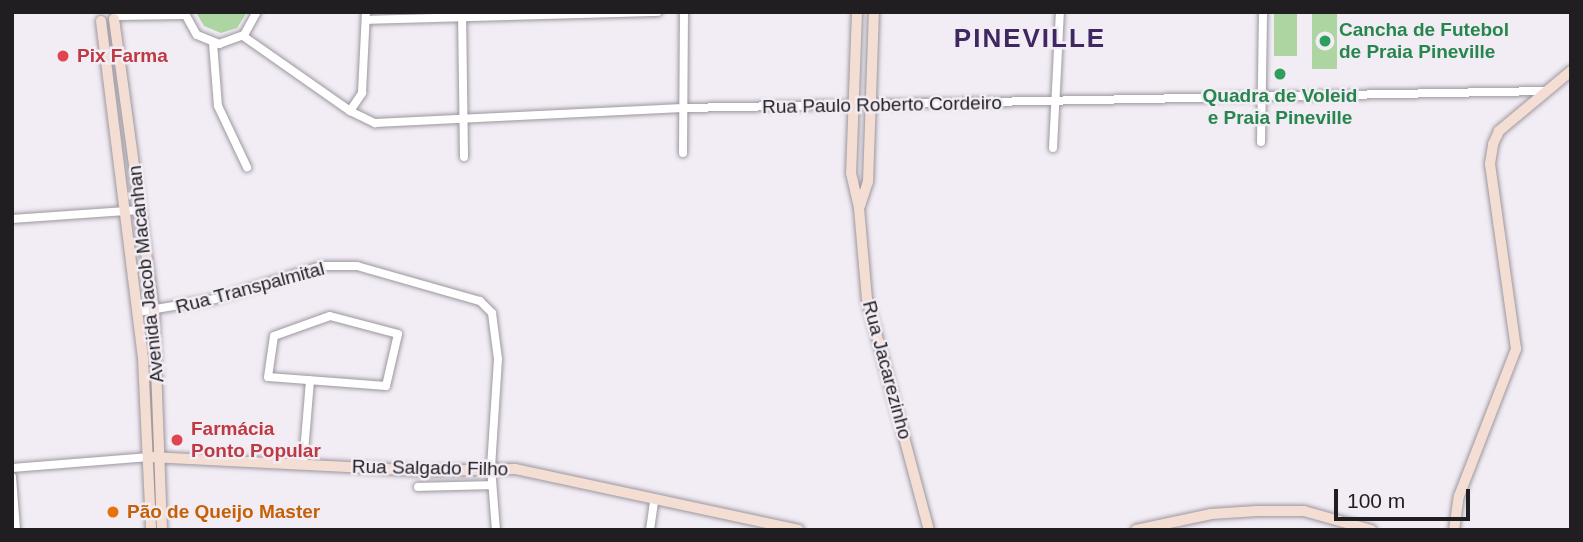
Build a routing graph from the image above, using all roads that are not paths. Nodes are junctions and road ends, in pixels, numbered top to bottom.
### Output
1 (257, 12) edge
2 (658, 12) edge
3 (684, 12) edge
4 (857, 12) edge
5 (874, 12) edge
6 (1060, 12) edge
7 (1263, 12) edge
8 (185, 13) edge
9 (116, 16) edge
10 (366, 16) edge
11 (462, 16) edge
12 (97, 17) edge
13 (243, 36) junction
14 (213, 43) junction
15 (1571, 71) edge
16 (1547, 91) junction
17 (1262, 96) junction
18 (1057, 102) junction
19 (852, 106) junction
20 (870, 107) junction
21 (683, 108) junction
22 (350, 111) junction
23 (463, 118) junction
24 (1261, 142) dead end
25 (1053, 148) dead end
26 (683, 153) dead end
27 (464, 157) dead end
28 (247, 167) dead end
29 (859, 208) junction
30 (140, 210) junction
31 (125, 212) junction
32 (12, 219) edge
33 (138, 312) junction
34 (153, 312) junction
35 (310, 380) junction
36 (150, 457) junction
37 (162, 458) junction
38 (303, 464) junction
39 (491, 467) junction
40 (12, 468) edge
41 (12, 477) edge
42 (492, 485) junction
43 (418, 487) dead end
44 (654, 501) junction
45 (797, 529) edge
46 (1139, 529) edge
47 (16, 530) edge
48 (151, 530) edge
49 (162, 530) edge
50 (496, 530) edge
51 (650, 530) edge
52 (929, 530) edge
53 (1371, 530) edge
54 (1454, 530) edge

1 - 13 street
2 - 11 street
3 - 21 street
4 - 19 main road, Rua Jacarezinho
5 - 20 main road, Rua Jacarezinho
6 - 18 street
7 - 17 street
8 - 9 street
8 - 14 street
9 - 12 main road
9 - 30 main road, Avenida Jacob Macanhan
10 - 11 street
10 - 22 street
11 - 23 street
12 - 31 main road, Avenida Jacob Macanhan
13 - 14 street
13 - 22 street, Rua Paulo Roberto Cordeiro
14 - 28 street
15 - 16 main road
16 - 17 street, Rua Paulo Roberto Cordeiro
16 - 54 main road
17 - 18 street, Rua Paulo Roberto Cordeiro
17 - 24 street
18 - 20 street, Rua Paulo Roberto Cordeiro
18 - 25 street
19 - 20 street, Rua Paulo Roberto Cordeiro
19 - 21 street, Rua Paulo Roberto Cordeiro
19 - 29 main road, Rua Jacarezinho
20 - 29 main road, Rua Jacarezinho
21 - 23 street, Rua Paulo Roberto Cordeiro
21 - 26 street
22 - 23 street, Rua Paulo Roberto Cordeiro
23 - 27 street
29 - 52 main road, Rua Jacarezinho
30 - 31 street
30 - 34 main road, Avenida Jacob Macanhan
31 - 32 street
31 - 33 main road, Avenida Jacob Macanhan
33 - 34 street, Rua Transpalmital
33 - 36 main road, Avenida Jacob Macanhan
34 - 37 main road, Avenida Jacob Macanhan
34 - 39 street, Rua Transpalmital
35 - 35 street
35 - 38 street
36 - 37 main road, Rua Salgado Filho
36 - 40 street, Rua Salgado Filho
36 - 48 main road, Avenida Jacob Macanhan
37 - 38 main road, Rua Salgado Filho
37 - 49 main road, Avenida Jacob Macanhan
38 - 39 main road, Rua Salgado Filho
39 - 42 street, Rua Transpalmital
39 - 44 main road, Rua Salgado Filho
41 - 47 street
42 - 43 street
42 - 50 street, Rua Transpalmital
44 - 45 main road, Rua Salgado Filho
44 - 51 street
46 - 53 main road

